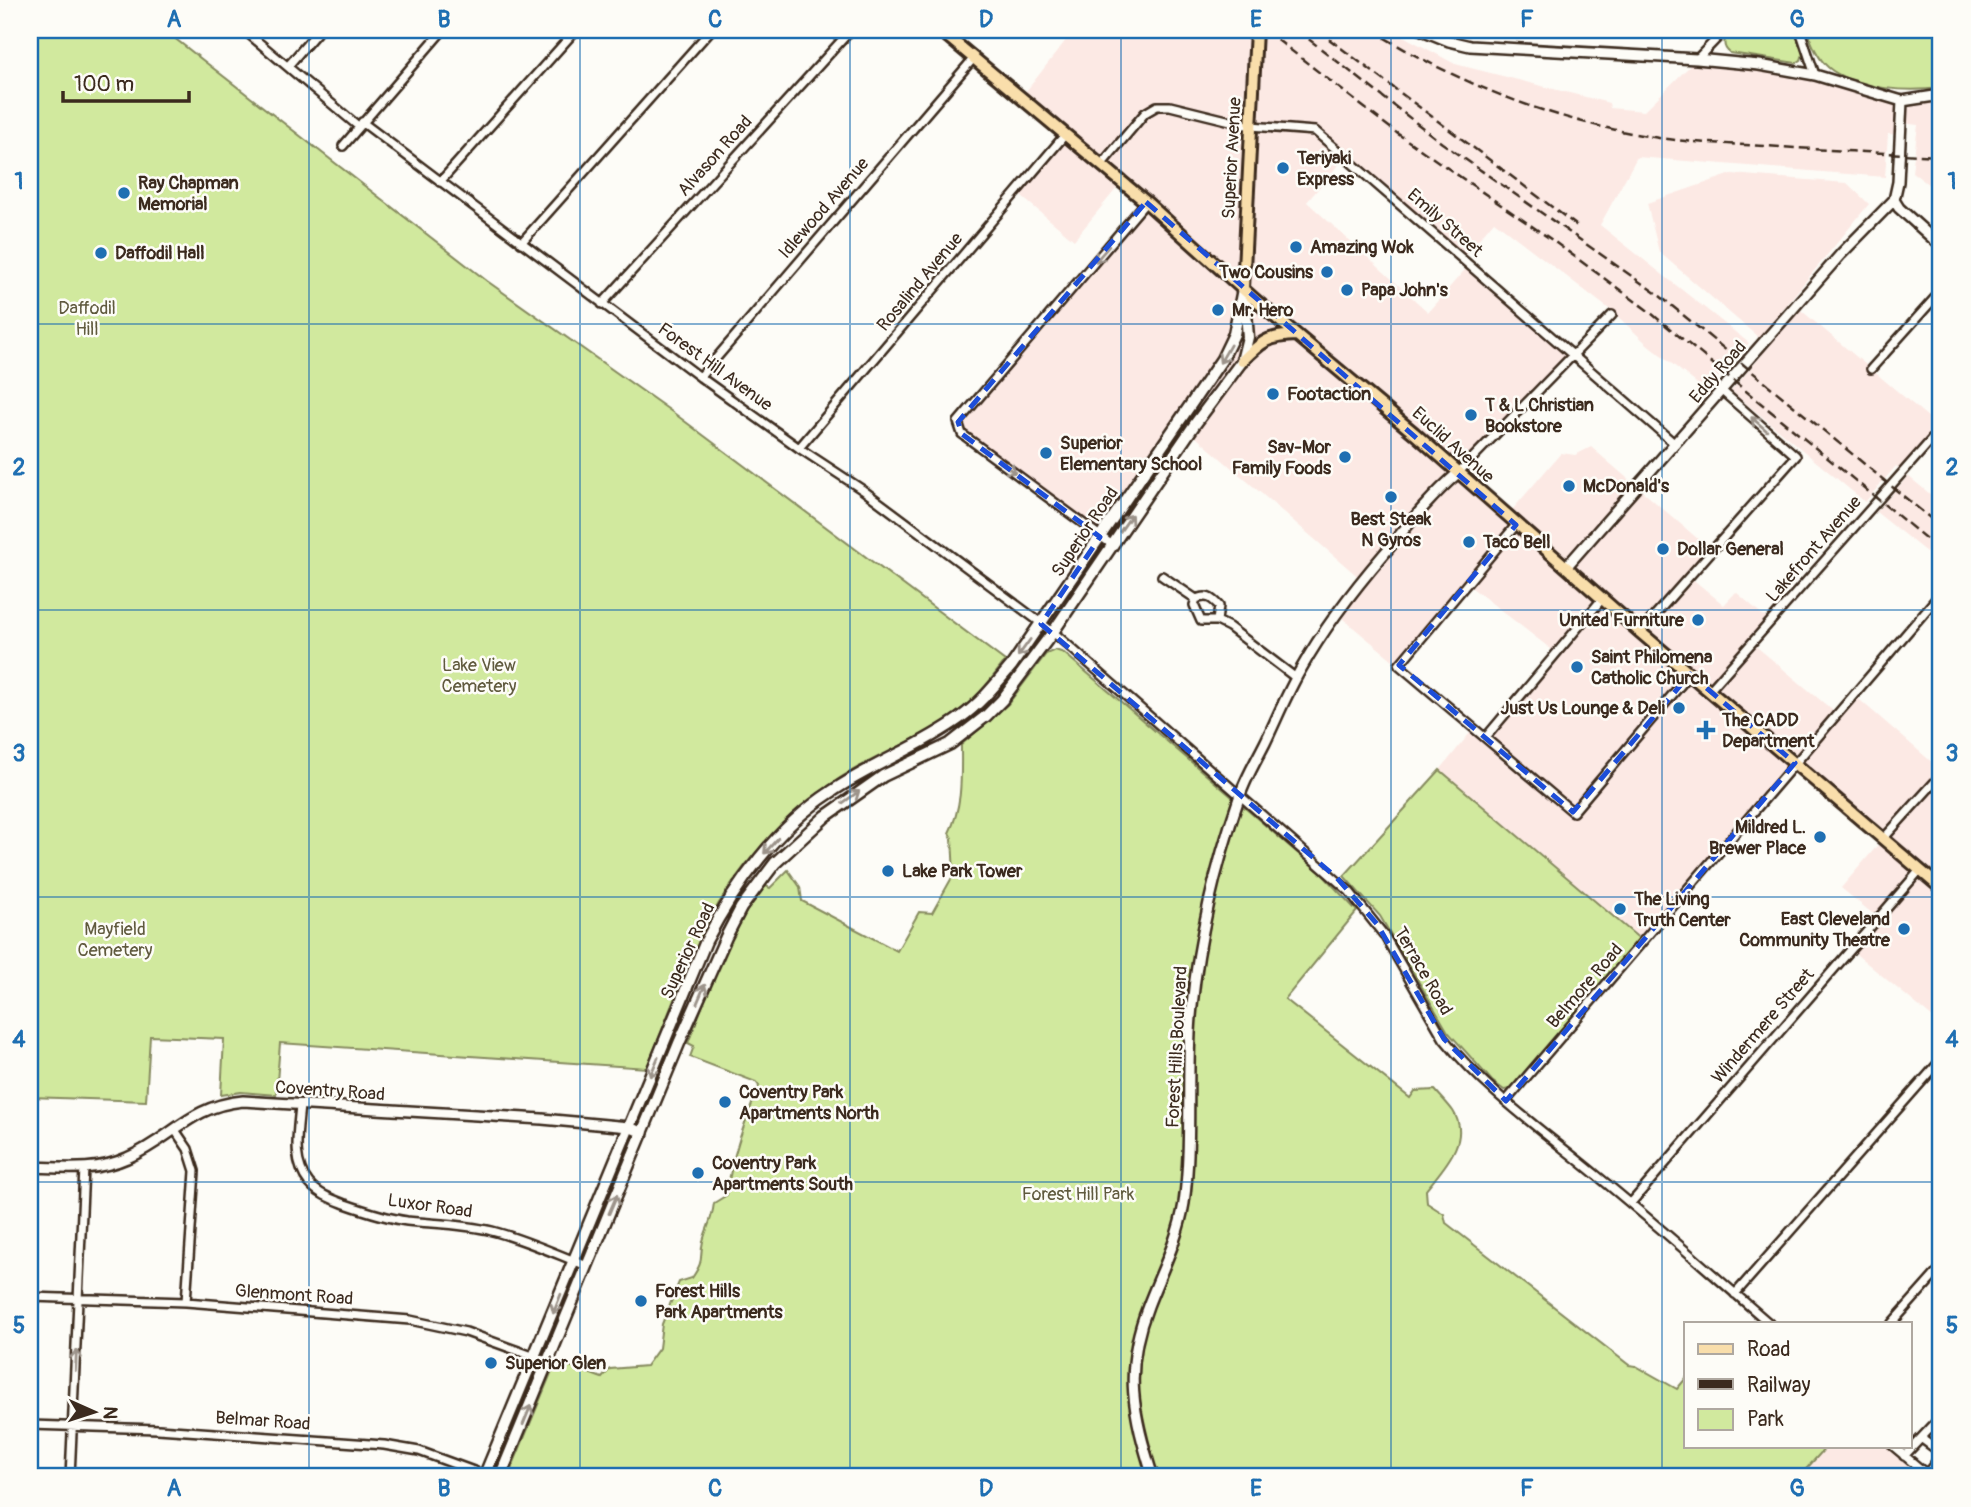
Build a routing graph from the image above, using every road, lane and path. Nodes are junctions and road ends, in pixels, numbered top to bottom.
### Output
1 (244, 30) edge
2 (319, 30) edge
3 (443, 30) edge
4 (576, 30) edge
5 (711, 30) edge
6 (851, 30) edge
7 (940, 30) edge
8 (1256, 30) edge
9 (1422, 30) edge
10 (1725, 30) edge
11 (1800, 30) edge
12 (973, 59) junction
13 (1697, 59) junction
14 (288, 66) junction
15 (1815, 75) junction
16 (1941, 94) edge
17 (1902, 102) junction
18 (360, 124) junction
19 (1251, 126) junction
20 (1065, 136) junction
21 (343, 146) dead end
22 (1101, 165) junction
23 (440, 182) junction
24 (1894, 200) junction
25 (1146, 202) junction
26 (521, 243) junction
27 (1941, 246) edge
28 (1243, 289) junction
29 (1941, 291) edge
30 (602, 304) junction
31 (1612, 315) dead end
32 (1297, 335) junction
33 (1572, 355) junction
34 (1242, 361) junction
35 (1871, 369) dead end
36 (700, 377) junction
37 (1722, 391) junction
38 (1941, 429) edge
39 (1675, 444) junction
40 (799, 448) junction
41 (1458, 473) junction
42 (1516, 524) junction
43 (1100, 536) junction
44 (1111, 544) junction
45 (1567, 566) junction
46 (1161, 576) dead end
47 (1941, 593) edge
48 (1196, 599) junction
49 (1602, 599) junction
50 (1217, 621) junction
51 (1041, 624) junction
52 (1052, 632) junction
53 (1640, 632) junction
54 (1690, 674) junction
55 (1296, 678) junction
56 (1710, 690) junction
57 (1486, 737) junction
58 (1795, 763) junction
59 (877, 764) junction
60 (1941, 775) edge
61 (883, 776) junction
62 (1240, 794) junction
63 (817, 802) junction
64 (825, 816) junction
65 (1883, 839) junction
66 (1920, 870) junction
67 (1941, 888) edge
68 (1941, 1060) edge
69 (1506, 1101) junction
70 (300, 1105) junction
71 (629, 1127) junction
72 (174, 1130) junction
73 (643, 1133) junction
74 (30, 1167) edge
75 (84, 1168) junction
76 (1631, 1203) junction
77 (574, 1261) junction
78 (587, 1266) junction
79 (1941, 1268) edge
80 (1735, 1294) junction
81 (30, 1297) edge
82 (79, 1298) junction
83 (186, 1303) junction
84 (1768, 1322) edge
85 (1893, 1322) edge
86 (535, 1357) junction
87 (549, 1362) junction
88 (1941, 1417) edge
89 (30, 1425) edge
90 (72, 1427) junction
91 (1922, 1439) junction
92 (1895, 1448) edge
93 (1941, 1454) edge
94 (1904, 1456) junction
95 (1928, 1476) edge
96 (70, 1477) edge
97 (486, 1477) edge
98 (500, 1477) edge
99 (1153, 1477) edge

1 - 14 street, Forest Hill Avenue
2 - 14 street
3 - 18 street
4 - 23 street
5 - 26 street
6 - 30 street, Alvason Road
7 - 12 main road, Euclid Avenue
8 - 19 main road, Superior Avenue
9 - 13 street
10 - 13 street
11 - 15 street
12 - 20 main road, Euclid Avenue
12 - 36 street, Idlewood Avenue
13 - 15 street
14 - 18 street, Forest Hill Avenue
15 - 17 street
16 - 17 street
17 - 24 street
18 - 21 street
18 - 23 street, Forest Hill Avenue
19 - 22 street, Emily Street
19 - 28 main road, Superior Avenue
19 - 33 street, Emily Street
20 - 22 main road, Euclid Avenue
20 - 40 street, Rosalind Avenue
22 - 25 main road, Euclid Avenue
23 - 26 street, Forest Hill Avenue
24 - 27 street
24 - 37 street, Eddy Road
25 - 28 main road, Euclid Avenue
25 -> 43 street
26 - 30 street, Forest Hill Avenue
28 - 32 main road, Euclid Avenue
28 - 34 main road, Superior Road
28 -> 43 main road, Superior Road
29 - 35 street
30 - 36 street, Forest Hill Avenue
31 - 33 street
32 - 34 main road
32 - 41 main road, Euclid Avenue
33 - 39 street, Emily Street
33 - 41 street
44 -> 34 main road, Superior Road
36 - 40 street, Forest Hill Avenue
37 - 39 street, Eddy Road
53 -> 37 street
38 - 56 street, Lakefront Avenue
39 - 45 street, Eddy Road
40 - 51 street, Forest Hill Avenue
41 - 42 main road, Euclid Avenue
41 - 55 street, Forest Hills Boulevard
42 - 45 main road, Euclid Avenue
42 - 57 street
43 - 44 street
43 - 51 main road, Superior Road
44 - 52 main road, Superior Road
45 - 49 main road, Euclid Avenue
46 - 48 street
47 - 58 street, Belmore Road
48 - 50 street
48 - 50 street
49 - 53 main road, Euclid Avenue
49 - 57 street
50 - 55 street
51 - 52 street, Forest Hill Avenue
51 -> 59 main road, Superior Road
52 - 61 main road, Superior Road
52 - 62 street, Terrace Road
53 - 54 main road, Euclid Avenue
54 - 56 main road, Euclid Avenue
54 - 57 street
55 - 62 street, Forest Hills Boulevard
56 - 58 main road, Euclid Avenue
58 - 65 main road, Euclid Avenue
58 - 69 street, Belmore Road
59 - 61 main road
59 - 63 main road, Superior Road
60 - 65 street
64 -> 61 main road, Superior Road
62 - 69 street, Terrace Road
62 - 99 street, Forest Hills Boulevard
63 - 64 street
63 -> 71 main road, Superior Road
73 -> 64 main road, Superior Road
65 - 66 main road, Euclid Avenue
66 - 67 main road, Euclid Avenue
66 - 76 street, Windermere Street
68 - 80 street
69 - 76 street, Terrace Road
70 - 71 street, Coventry Road
70 - 72 street, Coventry Road
70 - 77 street, Luxor Road
71 - 73 street, Coventry Road
71 - 77 main road, Superior Road
72 - 75 street, Coventry Road
72 - 83 street
78 -> 73 main road, Superior Road
74 - 75 street, Coventry Road
75 - 82 street
76 - 80 street, Terrace Road
77 - 78 street, Luxor Road
77 -> 86 main road, Superior Road
78 - 87 main road, Superior Road
79 - 85 street
80 - 84 street, Terrace Road
81 - 82 street, Glenmont Road
82 - 83 street, Glenmont Road
90 -> 82 street
83 - 86 street, Glenmont Road
86 - 87 street, Glenmont Road
86 - 97 main road, Superior Road
98 -> 87 main road, Superior Road
88 - 91 street
89 - 90 street, Belmar Road
90 - 96 street
90 - 97 street, Belmar Road
91 - 93 street
91 - 94 street
92 - 94 street
93 - 95 street
94 - 95 street

